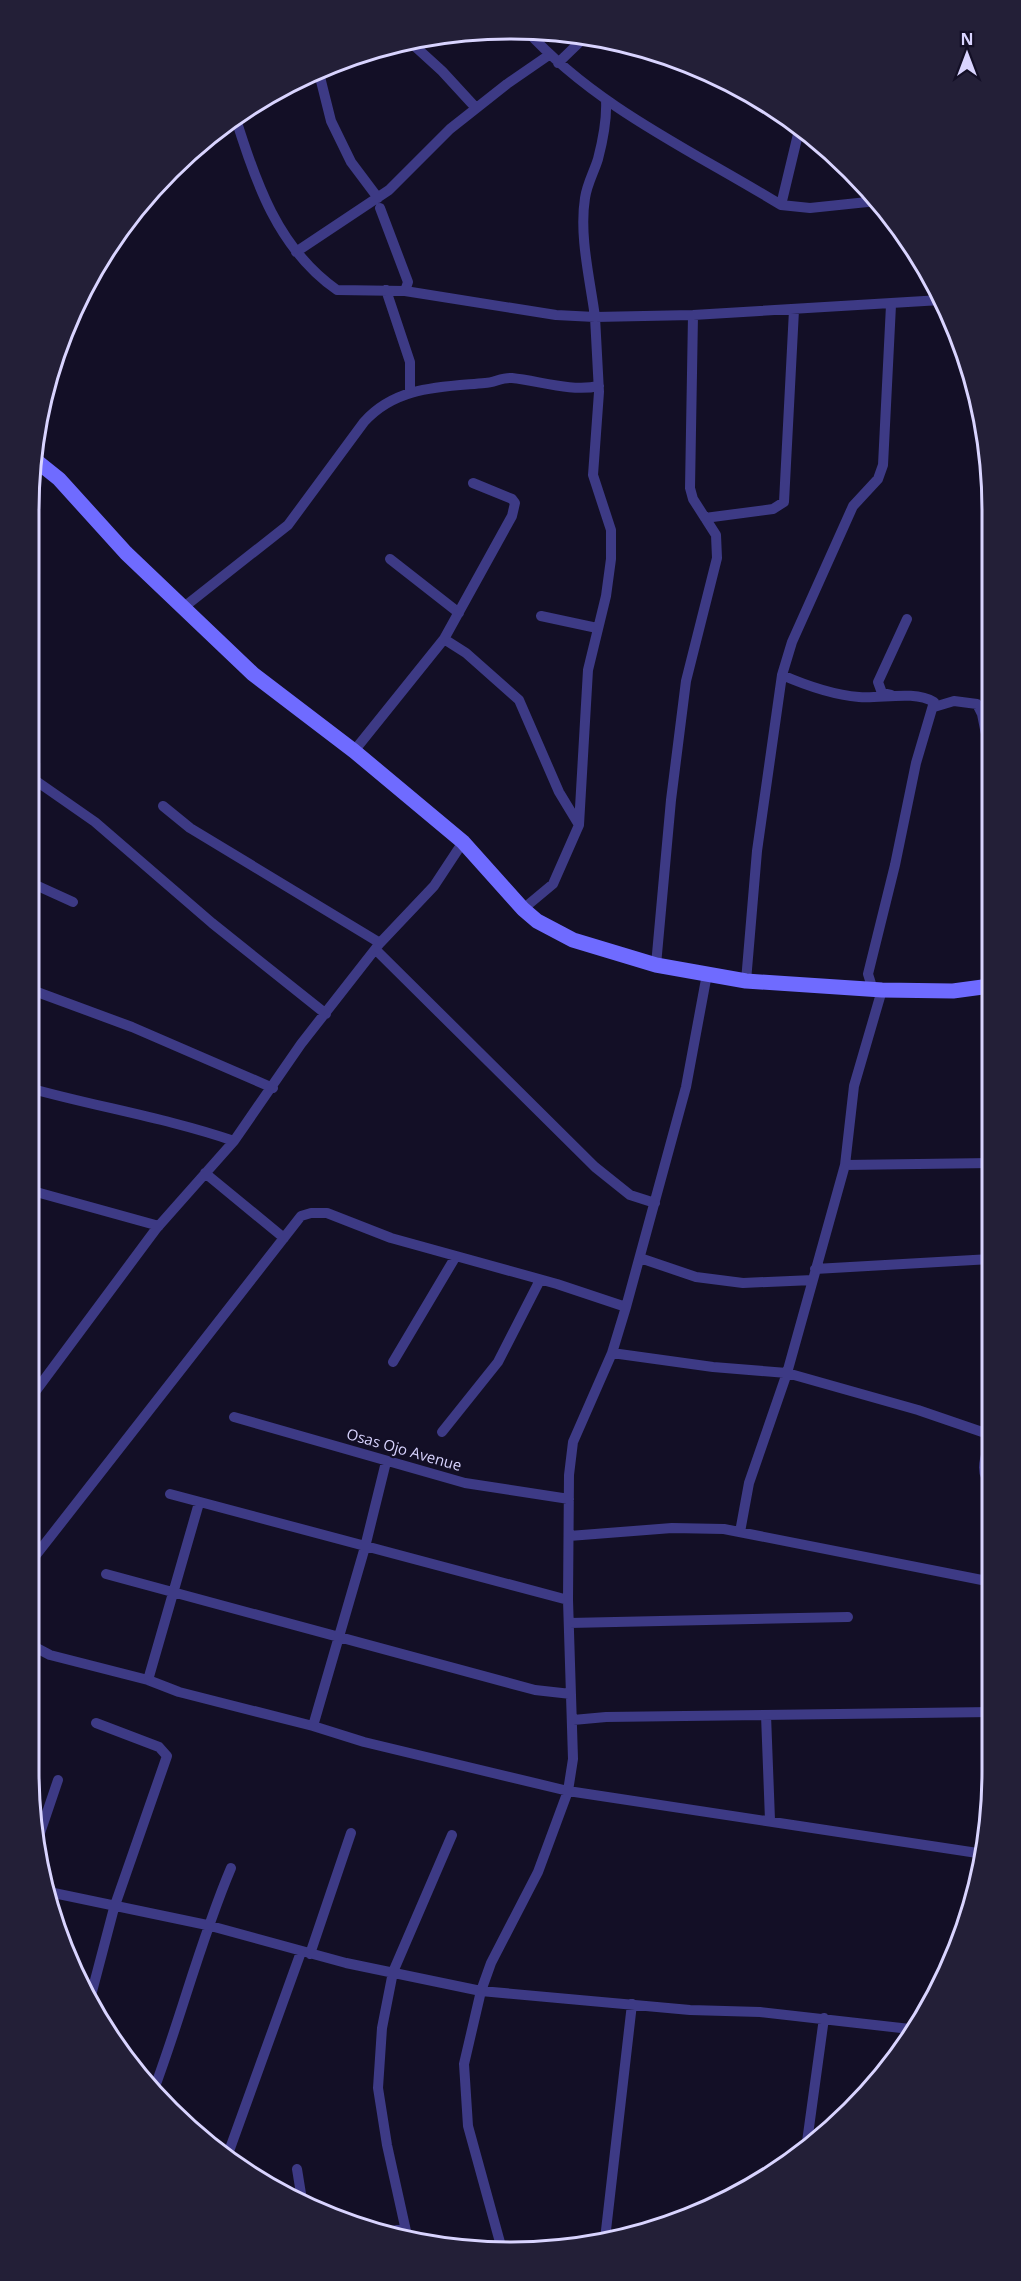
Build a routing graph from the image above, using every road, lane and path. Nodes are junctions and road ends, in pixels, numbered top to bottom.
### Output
1 (535, 40) edge
2 (578, 44) edge
3 (417, 48) edge
4 (549, 56) junction
5 (558, 63) junction
6 (321, 79) edge
7 (606, 100) junction
8 (476, 108) junction
9 (238, 125) edge
10 (798, 136) edge
11 (867, 202) edge
12 (379, 203) junction
13 (781, 205) junction
14 (296, 252) junction
15 (386, 290) junction
16 (405, 291) junction
17 (932, 301) edge
18 (891, 305) junction
19 (794, 310) junction
20 (693, 315) junction
21 (595, 317) junction
22 (599, 386) junction
23 (410, 393) junction
24 (41, 465) edge
25 (473, 483) dead end
26 (705, 518) junction
27 (390, 559) dead end
28 (184, 607) junction
29 (459, 613) junction
30 (542, 616) dead end
31 (907, 619) dead end
32 (597, 628) junction
33 (444, 639) junction
34 (782, 675) junction
35 (897, 697) junction
36 (934, 707) junction
37 (982, 708) edge
38 (354, 751) junction
39 (39, 784) edge
40 (163, 806) dead end
41 (579, 825) junction
42 (463, 842) junction
43 (39, 887) edge
44 (73, 903) dead end
45 (523, 909) junction
46 (378, 947) junction
47 (656, 965) junction
48 (707, 974) junction
49 (746, 981) junction
50 (982, 987) edge
51 (878, 990) junction
52 (39, 992) edge
53 (326, 1014) junction
54 (273, 1088) junction
55 (39, 1091) edge
56 (234, 1141) junction
57 (982, 1163) edge
58 (845, 1165) junction
59 (205, 1173) junction
60 (39, 1193) edge
61 (655, 1203) junction
62 (159, 1226) junction
63 (284, 1238) junction
64 (456, 1256) junction
65 (640, 1258) junction
66 (982, 1260) edge
67 (814, 1274) junction
68 (540, 1280) junction
69 (626, 1307) junction
70 (612, 1353) junction
71 (393, 1362) dead end
72 (787, 1373) junction
73 (39, 1385) edge
74 (234, 1416) dead end
75 (442, 1432) dead end
76 (982, 1432) edge
77 (386, 1462) junction
78 (170, 1494) dead end
79 (569, 1499) junction
80 (199, 1503) junction
81 (740, 1532) junction
82 (569, 1536) junction
83 (365, 1547) junction
84 (39, 1550) edge
85 (106, 1574) dead end
86 (982, 1580) edge
87 (173, 1594) junction
88 (568, 1600) junction
89 (848, 1617) dead end
90 (569, 1623) junction
91 (339, 1638) junction
92 (39, 1650) edge
93 (148, 1680) junction
94 (571, 1694) junction
95 (982, 1712) edge
96 (766, 1715) junction
97 (573, 1719) junction
98 (96, 1723) dead end
99 (313, 1726) junction
100 (58, 1780) dead end
101 (568, 1791) junction
102 (770, 1820) junction
103 (42, 1826) edge
104 (351, 1833) dead end
105 (452, 1835) dead end
106 (975, 1853) edge
107 (231, 1868) dead end
108 (55, 1894) edge
109 (114, 1908) junction
110 (207, 1925) junction
111 (305, 1953) junction
112 (393, 1972) junction
113 (93, 1988) edge
114 (481, 1991) junction
115 (632, 2004) junction
116 (824, 2018) junction
117 (905, 2028) edge
118 (157, 2082) edge
119 (808, 2137) edge
120 (230, 2150) edge
121 (297, 2169) dead end
122 (301, 2192) edge
123 (405, 2228) joint
124 (401, 2229) edge
125 (608, 2232) edge
126 (500, 2242) edge

1 - 4 street
2 - 5 street
3 - 8 street
4 - 5 street
4 - 8 street
5 - 7 street
6 - 12 street
7 - 13 street
7 - 21 street
8 - 12 street
9 - 14 street
10 - 13 street
11 - 13 street
12 - 14 street
12 - 16 street
14 - 15 street
15 - 16 street
15 - 23 street
16 - 21 street
17 - 18 street
18 - 19 street
18 - 34 street
19 - 20 street
19 - 26 street
20 - 21 street
20 - 26 street
21 - 22 street
22 - 23 street
22 - 32 street
23 - 28 street
24 - 28 street
25 - 29 street
26 - 47 street
27 - 29 street
28 - 38 street
29 - 33 street
30 - 32 street
31 - 35 street
32 - 41 street
33 - 38 street
33 - 41 street
34 - 35 street
34 - 49 street
35 - 36 street
36 - 37 street
36 - 51 street
38 - 42 street
39 - 53 street
40 - 46 street
41 - 45 street
42 - 45 street
42 - 46 street
43 - 44 street
45 - 47 street
46 - 53 street
46 - 61 street
47 - 48 street
48 - 49 street
48 - 61 street
49 - 51 street
50 - 51 street
51 - 58 street
52 - 54 street
53 - 54 street
54 - 56 street
55 - 56 street
56 - 59 street
57 - 58 street
58 - 67 street
59 - 62 street
59 - 63 street
60 - 62 street
61 - 65 street
62 - 73 street
63 - 64 street
63 - 84 street
64 - 68 street
64 - 71 street
65 - 67 street
65 - 69 street
66 - 67 street
67 - 72 street
68 - 69 street
68 - 75 street
69 - 70 street
70 - 72 street
70 - 79 street
72 - 76 street
72 - 81 street
74 - 77 street, Osas Ojo Avenue
77 - 79 street, Osas Ojo Avenue
77 - 83 street
78 - 80 street
79 - 82 street
80 - 83 street
80 - 87 street
81 - 82 street
81 - 86 street
82 - 88 street
83 - 88 street
83 - 91 street
85 - 87 street
87 - 91 street
87 - 93 street
88 - 90 street
89 - 90 street
90 - 94 street
91 - 94 street
91 - 99 street
92 - 93 street
93 - 99 street
94 - 97 street
95 - 96 street
96 - 97 street
96 - 102 street
97 - 101 street
98 - 109 street
99 - 101 street
100 - 103 street
101 - 102 street
101 - 114 street
102 - 106 street
104 - 111 street
105 - 112 street
107 - 110 street
108 - 109 street
109 - 110 street
109 - 113 street
110 - 111 street
110 - 118 street
111 - 112 street
111 - 120 street
112 - 114 street
112 - 123 street
114 - 115 street
114 - 126 street
115 - 116 street
115 - 125 street
116 - 117 street
116 - 119 street
121 - 122 street
123 - 124 street

